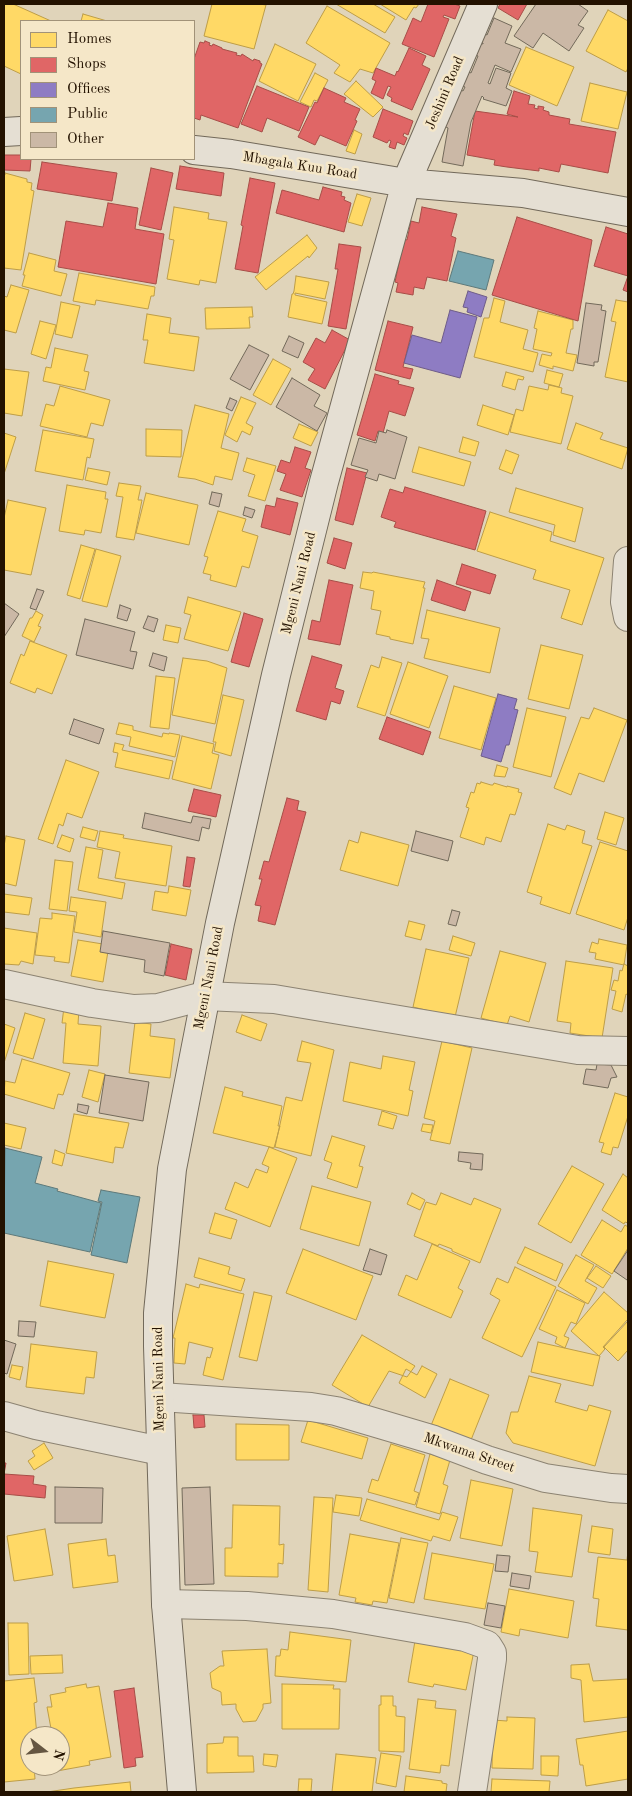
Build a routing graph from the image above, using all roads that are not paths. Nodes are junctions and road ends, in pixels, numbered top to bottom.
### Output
1 (483, 4) edge
2 (20, 131) edge
3 (4, 132) edge
4 (195, 150) edge
5 (406, 183) junction
6 (628, 212) edge
7 (628, 561) edge
8 (628, 617) edge
9 (4, 984) edge
10 (204, 996) junction
11 (628, 1051) edge
12 (160, 1397) junction
13 (4, 1416) edge
14 (160, 1451) junction
15 (628, 1488) edge
16 (166, 1604) junction
17 (182, 1792) edge
18 (472, 1792) edge

1 - 5 street, Jeshini Road
2 - 3 street
4 - 5 street, Mbagala Kuu Road
5 - 6 street, Mbagala Kuu Road
5 - 10 street, Mgeni Nani Road
7 - 8 street
9 - 10 street
10 - 11 street
10 - 12 street, Mgeni Nani Road
12 - 14 street, Mgeni Nani Road
12 - 15 street, Mkwama Street
13 - 14 street
14 - 16 street, Mgeni Nani Road
16 - 17 street, Mgeni Nani Road
16 - 18 street

